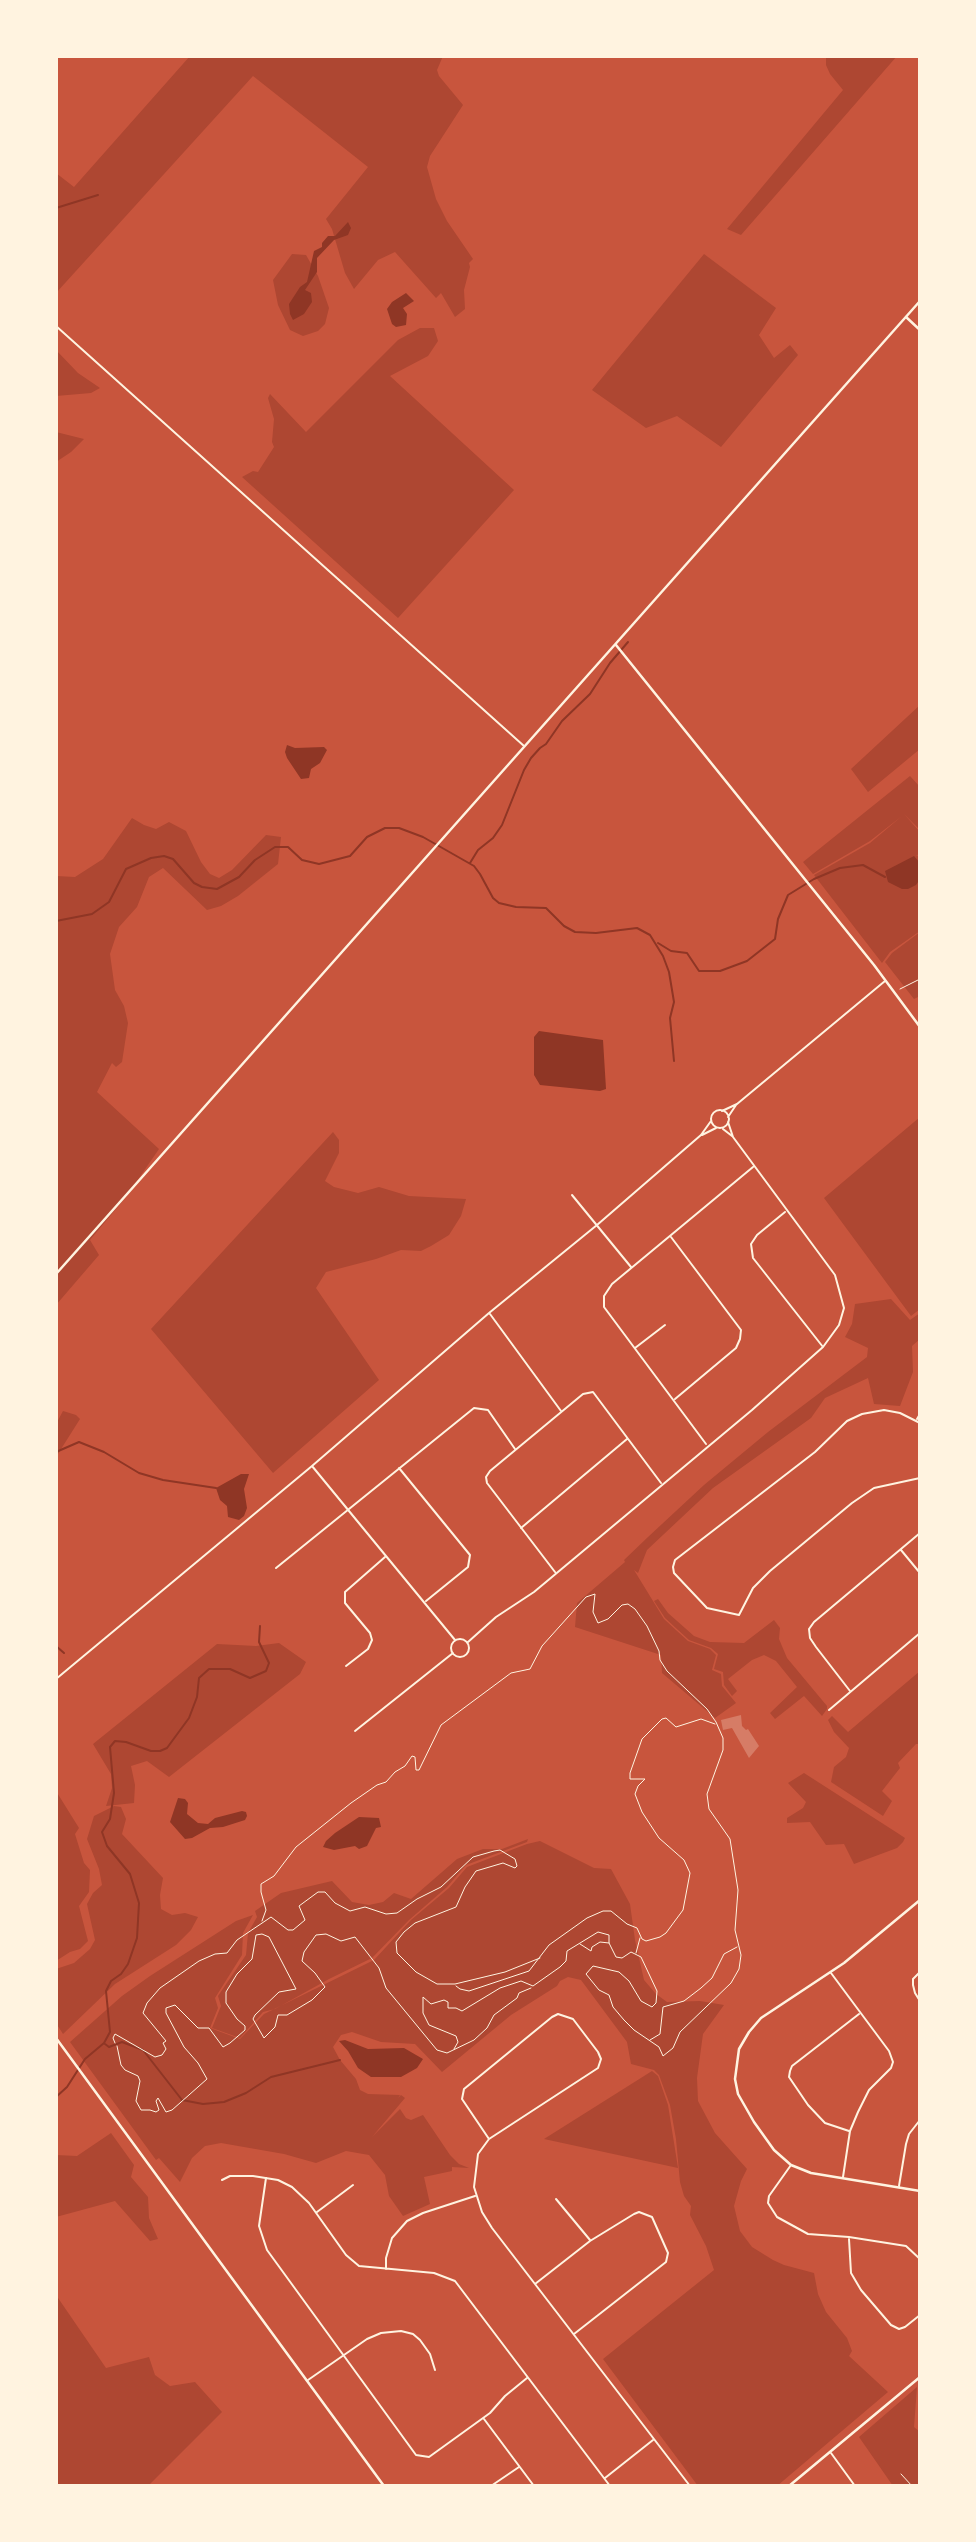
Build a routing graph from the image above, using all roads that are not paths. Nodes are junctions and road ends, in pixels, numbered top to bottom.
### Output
1 (920, 301) edge
2 (906, 317) junction
3 (56, 326) edge
4 (920, 330) edge
5 (616, 645) junction
6 (525, 746) junction
7 (886, 980) junction
8 (920, 1027) edge
9 (737, 1104) junction
10 (722, 1111) junction
11 (728, 1117) junction
12 (711, 1121) junction
13 (728, 1122) junction
14 (717, 1128) junction
15 (721, 1128) junction
16 (701, 1135) junction
17 (733, 1137) junction
18 (754, 1166) junction
19 (572, 1195) dead end
20 (786, 1212) junction
21 (597, 1225) junction
22 (670, 1236) junction
23 (632, 1268) junction
24 (56, 1273) edge
25 (489, 1313) junction
26 (664, 1325) dead end
27 (634, 1348) junction
28 (823, 1348) junction
29 (674, 1400) junction
30 (562, 1412) junction
31 (920, 1414) edge
32 (916, 1420) junction
33 (920, 1423) edge
34 (627, 1438) junction
35 (707, 1445) junction
36 (516, 1450) junction
37 (312, 1465) junction
38 (399, 1468) junction
39 (920, 1479) edge
40 (662, 1483) junction
41 (348, 1509) junction
42 (521, 1528) junction
43 (920, 1533) edge
44 (901, 1549) junction
45 (386, 1555) junction
46 (276, 1568) dead end
47 (556, 1573) junction
48 (920, 1573) edge
49 (425, 1601) junction
50 (920, 1633) edge
51 (455, 1640) junction
52 (468, 1642) junction
53 (453, 1653) junction
54 (346, 1666) dead end
55 (56, 1679) edge
56 (850, 1691) junction
57 (829, 1710) dead end
58 (355, 1731) dead end
59 (920, 1900) edge
60 (831, 1972) junction
61 (920, 1972) edge
62 (920, 2001) edge
63 (860, 2013) junction
64 (56, 2038) edge
65 (920, 2120) edge
66 (850, 2131) junction
67 (489, 2139) junction
68 (791, 2165) junction
69 (843, 2177) junction
70 (266, 2178) junction
71 (222, 2179) dead end
72 (353, 2185) dead end
73 (899, 2187) junction
74 (920, 2190) edge
75 (476, 2196) junction
76 (556, 2199) dead end
77 (316, 2213) junction
78 (849, 2237) junction
79 (590, 2241) junction
80 (920, 2259) edge
81 (386, 2270) junction
82 (534, 2284) junction
83 (920, 2315) edge
84 (573, 2335) junction
85 (343, 2355) junction
86 (435, 2370) dead end
87 (528, 2377) junction
88 (920, 2377) edge
89 (307, 2381) junction
90 (484, 2418) junction
91 (654, 2440) junction
92 (830, 2452) junction
93 (520, 2466) junction
94 (604, 2479) junction
95 (384, 2486) edge
96 (491, 2486) edge
97 (534, 2486) edge
98 (610, 2486) edge
99 (690, 2486) edge
100 (789, 2486) edge
101 (855, 2486) edge

1 - 2 main road
2 - 4 main road
2 - 5 main road
3 - 6 street
5 - 6 main road
5 - 7 main road
6 - 24 main road
7 - 8 main road
7 - 9 street
9 - 10 street
9 - 11 street
10 - 11 street
10 - 12 street
11 - 13 street
12 - 14 street
12 - 16 street
13 - 15 street
13 - 17 street
14 - 15 street
14 - 16 street
15 - 17 street
16 - 21 street
17 - 18 street
18 - 20 street
18 - 22 street
19 - 21 street
20 - 28 street
20 - 28 street
21 - 23 street
21 - 25 street
22 - 23 street
22 - 29 street
23 - 27 street
25 - 30 street
25 - 37 street
26 - 27 street
27 - 29 street
28 - 35 street
29 - 35 street
30 - 34 street
30 - 36 street
31 - 32 street
32 - 33 street
32 - 39 street
34 - 40 street
34 - 42 street
35 - 40 street
36 - 38 street
36 - 42 street
37 - 41 street
37 - 55 street
38 - 41 street
38 - 49 street
40 - 47 street
41 - 45 street
41 - 46 street
42 - 47 street
43 - 44 street
44 - 48 street
44 - 56 street
45 - 49 street
45 - 54 street
47 - 52 street
49 - 51 street
50 - 56 street
51 - 52 street
51 - 53 street
52 - 53 street
53 - 58 street
56 - 57 street
59 - 60 main road
60 - 63 street
60 - 68 main road
61 - 62 street
63 - 66 street
63 - 66 street
64 - 89 main road
65 - 73 street
66 - 69 street
67 - 67 street
67 - 75 street
68 - 69 main road
68 - 78 street
69 - 73 main road
70 - 71 street
70 - 77 street
70 - 85 street
72 - 77 street
73 - 74 main road
75 - 81 street
75 - 82 street
76 - 79 street
77 - 81 street
78 - 80 street
78 - 83 street
79 - 82 street
79 - 84 street
81 - 87 street
82 - 84 street
84 - 91 street
85 - 86 street
85 - 89 street
85 - 90 street
87 - 90 street
87 - 94 street
88 - 92 main road
89 - 95 main road
90 - 93 street
91 - 94 street
91 - 99 street
92 - 100 main road
92 - 101 street
93 - 96 street
93 - 97 street
94 - 98 street

